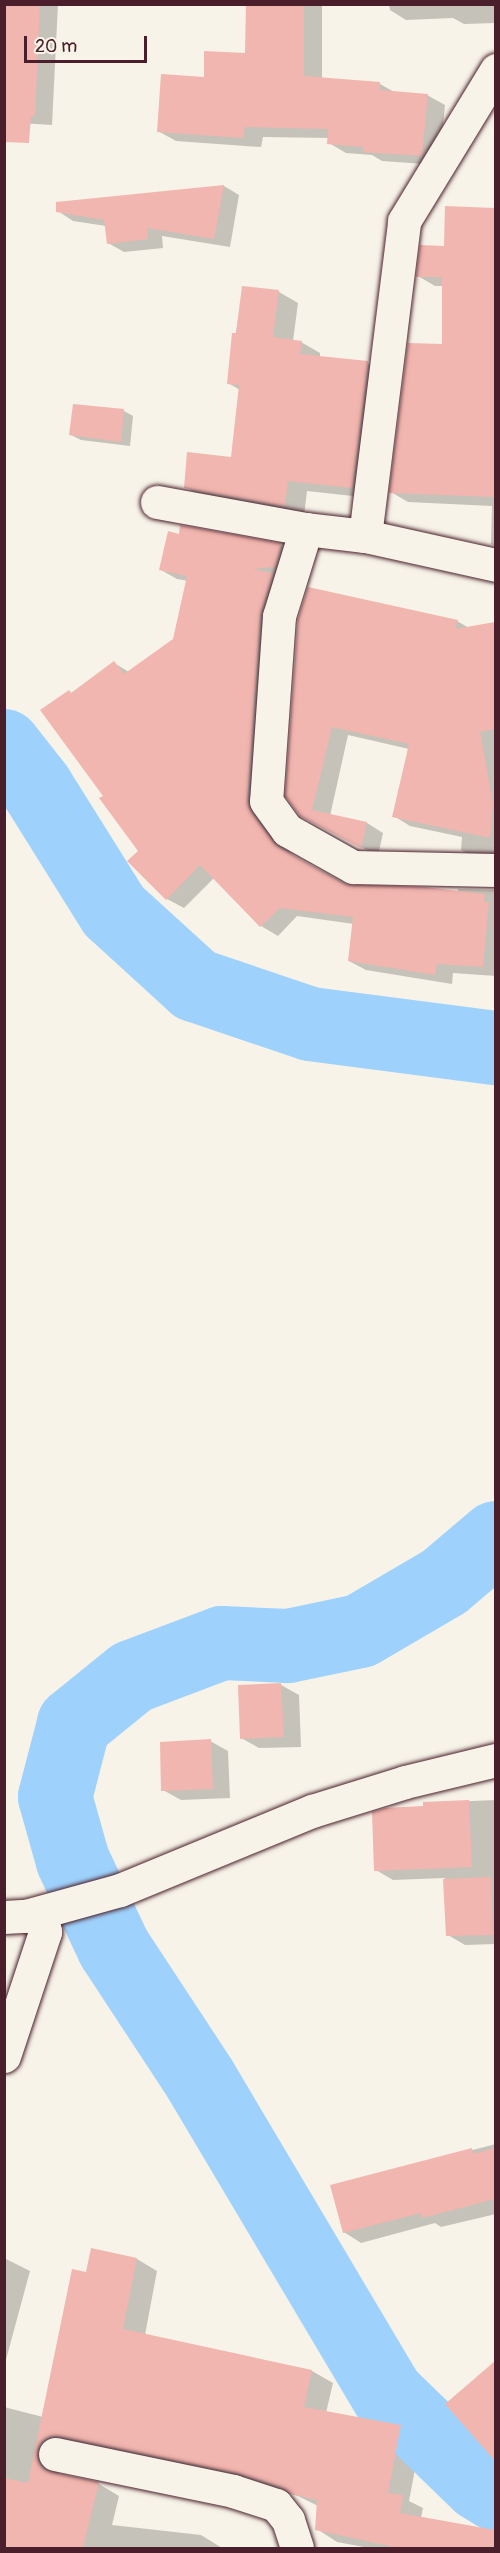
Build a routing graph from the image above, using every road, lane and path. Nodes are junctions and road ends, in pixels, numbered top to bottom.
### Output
1 (495, 70) edge
2 (157, 502) dead end
3 (306, 529) junction
4 (364, 536) junction
5 (495, 565) edge
6 (495, 870) edge
7 (494, 1760) edge
8 (50, 1910) junction
9 (4, 1917) edge
10 (4, 2056) edge
11 (55, 2454) dead end
12 (297, 2548) edge

1 - 4 street
2 - 3 street
3 - 4 street
3 - 6 street
4 - 5 street
7 - 8 street
8 - 9 street
8 - 10 street
11 - 12 street

